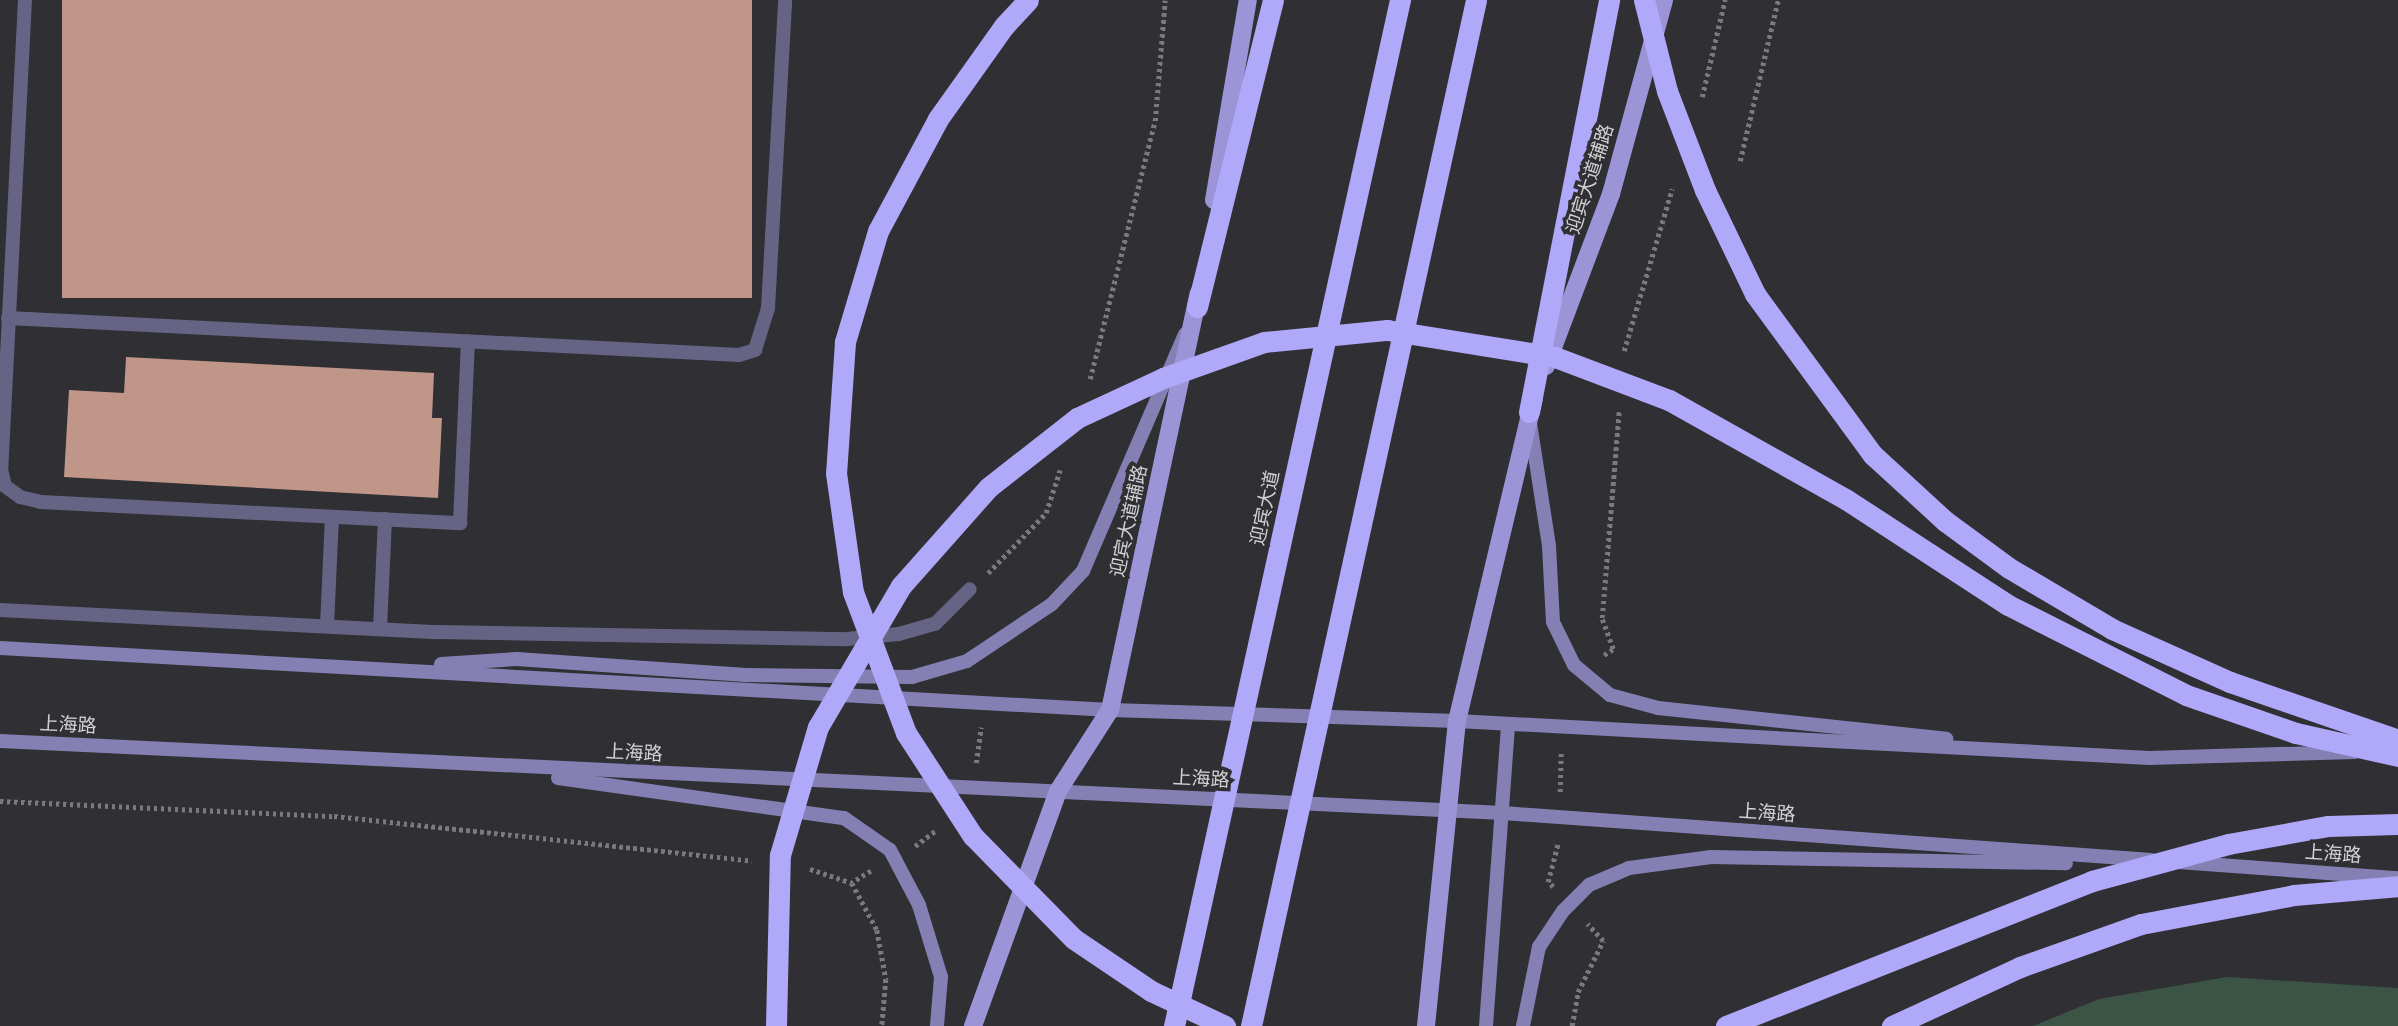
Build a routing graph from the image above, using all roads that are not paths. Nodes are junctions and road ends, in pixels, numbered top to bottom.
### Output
1 (25, 0) edge
2 (785, 0) edge
3 (1028, 0) edge
4 (1248, 0) edge
5 (1273, 0) edge
6 (1400, 0) edge
7 (1476, 0) edge
8 (1609, 0) edge
9 (1644, 0) edge
10 (1664, 0) edge
11 (1197, 307) junction
12 (8, 318) junction
13 (468, 341) junction
14 (1529, 412) junction
15 (332, 517) junction
16 (385, 519) junction
17 (970, 589) road end
18 (0, 610) edge
19 (327, 626) junction
20 (380, 629) junction
21 (0, 648) edge
22 (379, 668) junction
23 (1110, 710) junction
24 (1457, 721) junction
25 (1508, 725) junction
26 (2398, 740) edge
27 (0, 741) edge
28 (2398, 753) edge
29 (2149, 758) junction
30 (375, 760) junction
31 (1058, 792) junction
32 (1451, 811) junction
33 (1503, 813) junction
34 (2398, 824) edge
35 (2219, 865) junction
36 (2398, 878) edge
37 (2398, 886) edge
38 (776, 1026) edge
39 (937, 1026) edge
40 (973, 1026) edge
41 (1174, 1026) edge
42 (1225, 1026) edge
43 (1251, 1026) edge
44 (1426, 1026) edge
45 (1486, 1026) edge
46 (1522, 1026) edge
47 (1726, 1026) edge
48 (1892, 1026) edge

1 - 12 lane
2 - 13 lane
3 - 42 highway, bridge
4 - 11 main road, 迎宾大道辅路
5 - 11 highway
6 - 41 highway, 迎宾大道, bridge
7 - 43 highway, bridge
8 - 14 highway
9 - 26 highway, bridge
10 - 14 main road, 迎宾大道辅路
11 - 22 main road
11 - 23 main road, 迎宾大道辅路
12 - 13 lane
12 - 15 lane
13 - 16 lane
14 - 24 main road, 迎宾大道辅路
14 - 29 main road
15 - 16 lane
15 - 19 lane
16 - 20 lane
17 - 20 lane
18 - 19 lane
19 - 20 lane
21 - 22 main road
22 - 23 main road
23 - 24 main road
23 - 31 main road, 迎宾大道辅路
24 - 25 main road
24 - 32 main road, 迎宾大道辅路
25 - 29 main road
25 - 33 main road
27 - 30 main road, 上海路
28 - 29 main road
28 - 38 highway, bridge
30 - 31 main road, 上海路
30 - 39 main road
31 - 32 main road, 上海路
31 - 40 main road, 迎宾大道辅路
32 - 33 main road, 上海路
32 - 44 main road, 迎宾大道辅路
33 - 35 main road, 上海路
33 - 45 main road
34 - 47 highway, bridge
35 - 36 main road, 上海路
35 - 46 main road
37 - 48 highway

